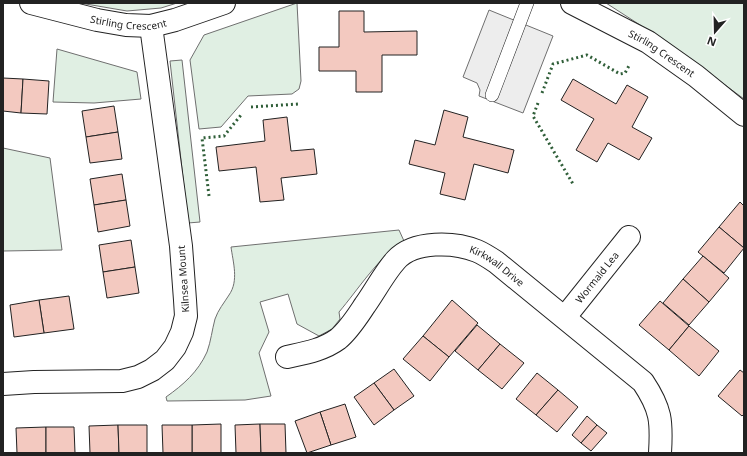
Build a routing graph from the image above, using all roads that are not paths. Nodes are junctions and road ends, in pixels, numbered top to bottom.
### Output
1 (31, 3) edge
2 (224, 3) edge
3 (527, 3) edge
4 (572, 3) edge
5 (151, 26) junction
6 (492, 95) dead end
7 (744, 115) edge
8 (629, 237) dead end
9 (565, 317) junction
10 (286, 357) dead end
11 (3, 384) edge
12 (660, 453) edge

1 - 5 street, Stirling Crescent
2 - 5 street, Stirling Crescent
3 - 6 lane
4 - 7 street, Stirling Crescent
5 - 11 street, Kilnsea Mount
8 - 9 street, Wormald Lea
9 - 10 street, Kirkwall Drive
9 - 12 street, Kirkwall Drive

